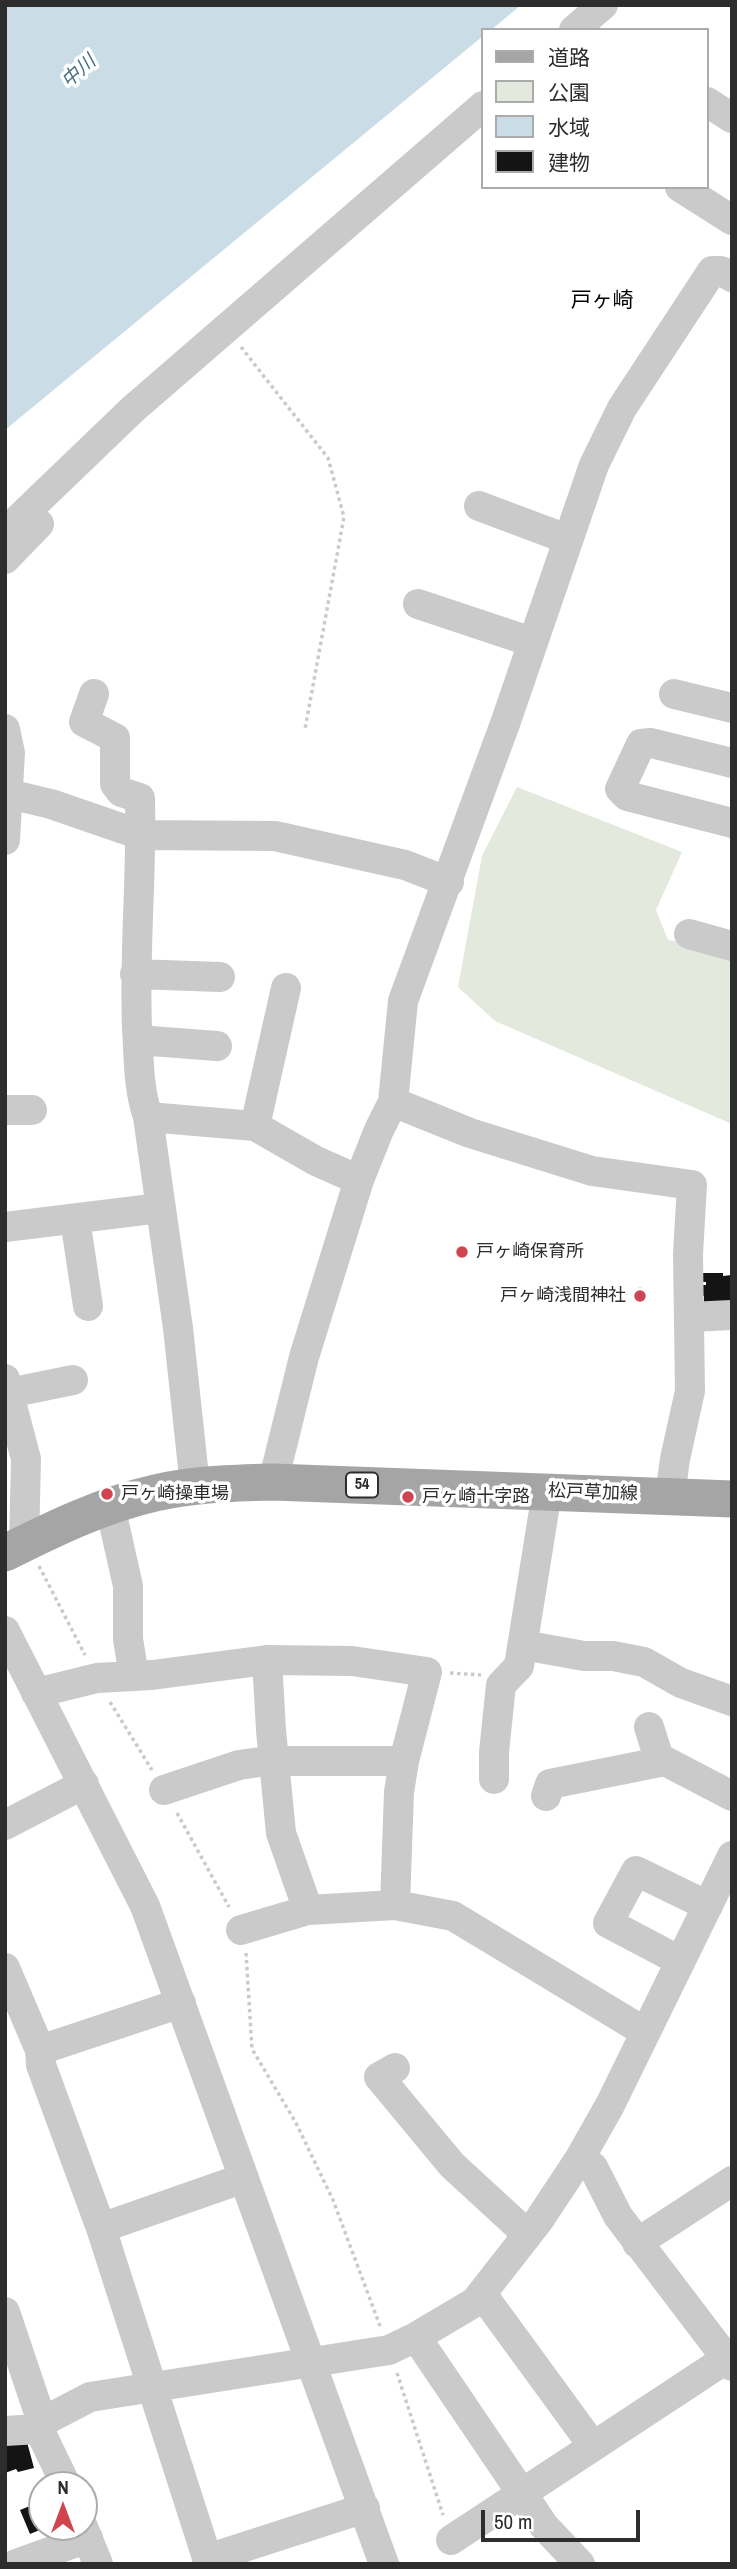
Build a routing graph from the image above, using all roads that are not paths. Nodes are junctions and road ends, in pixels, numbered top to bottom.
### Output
1 (603, 5) edge
2 (576, 28) edge
3 (709, 103) edge
4 (482, 107) edge
5 (732, 118) edge
6 (683, 189) edge
7 (732, 220) edge
8 (732, 277) edge
9 (46, 493) junction
10 (479, 506) dead end
11 (5, 532) edge
12 (568, 539) junction
13 (5, 559) edge
14 (418, 604) dead end
15 (532, 642) junction
16 (94, 694) dead end
17 (674, 694) dead end
18 (732, 708) edge
19 (5, 729) edge
20 (732, 763) edge
21 (9, 794) junction
22 (732, 823) edge
23 (141, 835) junction
24 (5, 840) edge
25 (449, 881) junction
26 (689, 934) dead end
27 (732, 946) edge
28 (135, 974) junction
29 (220, 977) dead end
30 (286, 988) dead end
31 (138, 1040) junction
32 (217, 1046) dead end
33 (393, 1102) junction
34 (148, 1117) junction
35 (255, 1126) junction
36 (359, 1180) junction
37 (160, 1208) junction
38 (75, 1219) junction
39 (5, 1227) edge
40 (89, 1306) dead end
41 (732, 1314) edge
42 (689, 1317) junction
43 (74, 1380) dead end
44 (9, 1403) edge
45 (273, 1482) junction
46 (195, 1486) junction
47 (547, 1492) junction
48 (670, 1496) junction
49 (732, 1499) edge
50 (110, 1506) junction
51 (18, 1546) edge
52 (5, 1631) edge
53 (523, 1645) junction
54 (267, 1660) junction
55 (135, 1676) junction
56 (36, 1693) junction
57 (732, 1701) edge
58 (649, 1727) dead end
59 (275, 1761) junction
60 (404, 1761) junction
61 (660, 1762) junction
62 (494, 1779) dead end
63 (84, 1784) junction
64 (164, 1790) road end
65 (546, 1796) dead end
66 (732, 1796) edge
67 (5, 1825) edge
68 (732, 1856) edge
69 (395, 1905) junction
70 (708, 1906) junction
71 (308, 1910) junction
72 (241, 1930) road end
73 (680, 1961) junction
74 (5, 1968) edge
75 (181, 2003) junction
76 (645, 2032) junction
77 (40, 2050) junction
78 (395, 2068) dead end
79 (580, 2158) junction
80 (244, 2178) junction
81 (732, 2181) edge
82 (101, 2228) junction
83 (527, 2234) junction
84 (637, 2243) junction
85 (482, 2294) junction
86 (5, 2312) edge
87 (402, 2343) junction
88 (730, 2360) edge
89 (311, 2361) junction
90 (153, 2386) junction
91 (40, 2425) junction
92 (5, 2431) edge
93 (593, 2446) junction
94 (60, 2471) edge
95 (522, 2493) junction
96 (365, 2508) junction
97 (451, 2540) road end
98 (90, 2543) edge
99 (208, 2561) edge
100 (16, 2564) edge
101 (384, 2564) edge
102 (580, 2564) edge

1 - 2 street
3 - 5 street
4 - 9 street
6 - 7 street
8 - 12 street
9 - 11 street
9 - 13 street
10 - 12 street
12 - 15 street
14 - 15 street
15 - 25 street
16 - 23 street
17 - 18 street
19 - 21 street
20 - 22 street
21 - 23 street
21 - 24 street
23 - 25 street
23 - 28 street
25 - 33 street
26 - 27 street
28 - 29 street
28 - 31 street
30 - 35 street
31 - 32 street
31 - 34 street
33 - 36 street
33 - 42 street
34 - 35 street
34 - 37 street
35 - 36 street
36 - 45 street
37 - 38 street
37 - 46 street
38 - 39 street
38 - 40 street
41 - 42 street
42 - 48 street
43 - 44 street
44 - 51 street
45 - 46 main road, 松戸草加線 / 54
45 - 47 main road, 松戸草加線 / 54
46 - 50 main road, 松戸草加線 / 54
47 - 48 main road, 松戸草加線 / 54
47 - 53 street
48 - 49 main road, 松戸草加線 / 54
50 - 51 main road, 松戸草加線 / 54
50 - 55 street
52 - 56 street
53 - 57 street
53 - 62 street
54 - 55 street
54 - 59 street
54 - 60 street
55 - 56 street
56 - 63 street
58 - 61 street
59 - 60 street
59 - 64 street
59 - 71 street
60 - 69 street
61 - 65 street
61 - 66 street
63 - 67 street
63 - 75 street
68 - 70 street
69 - 71 street
69 - 76 street
70 - 73 street
70 - 73 street
71 - 72 street
73 - 76 street
74 - 77 street
75 - 77 street
75 - 80 street
76 - 79 street
77 - 82 street
78 - 83 street
79 - 83 street
79 - 84 street
80 - 82 street
80 - 89 street
81 - 84 street
82 - 90 street
83 - 85 street
84 - 88 street
85 - 87 street
85 - 93 street
86 - 91 street
87 - 89 street
87 - 95 street
88 - 93 street
89 - 90 street
89 - 96 street
90 - 91 street
90 - 99 street
91 - 92 street
91 - 94 street
93 - 95 street
95 - 97 street
95 - 102 street
96 - 99 street
96 - 101 street
98 - 100 street

